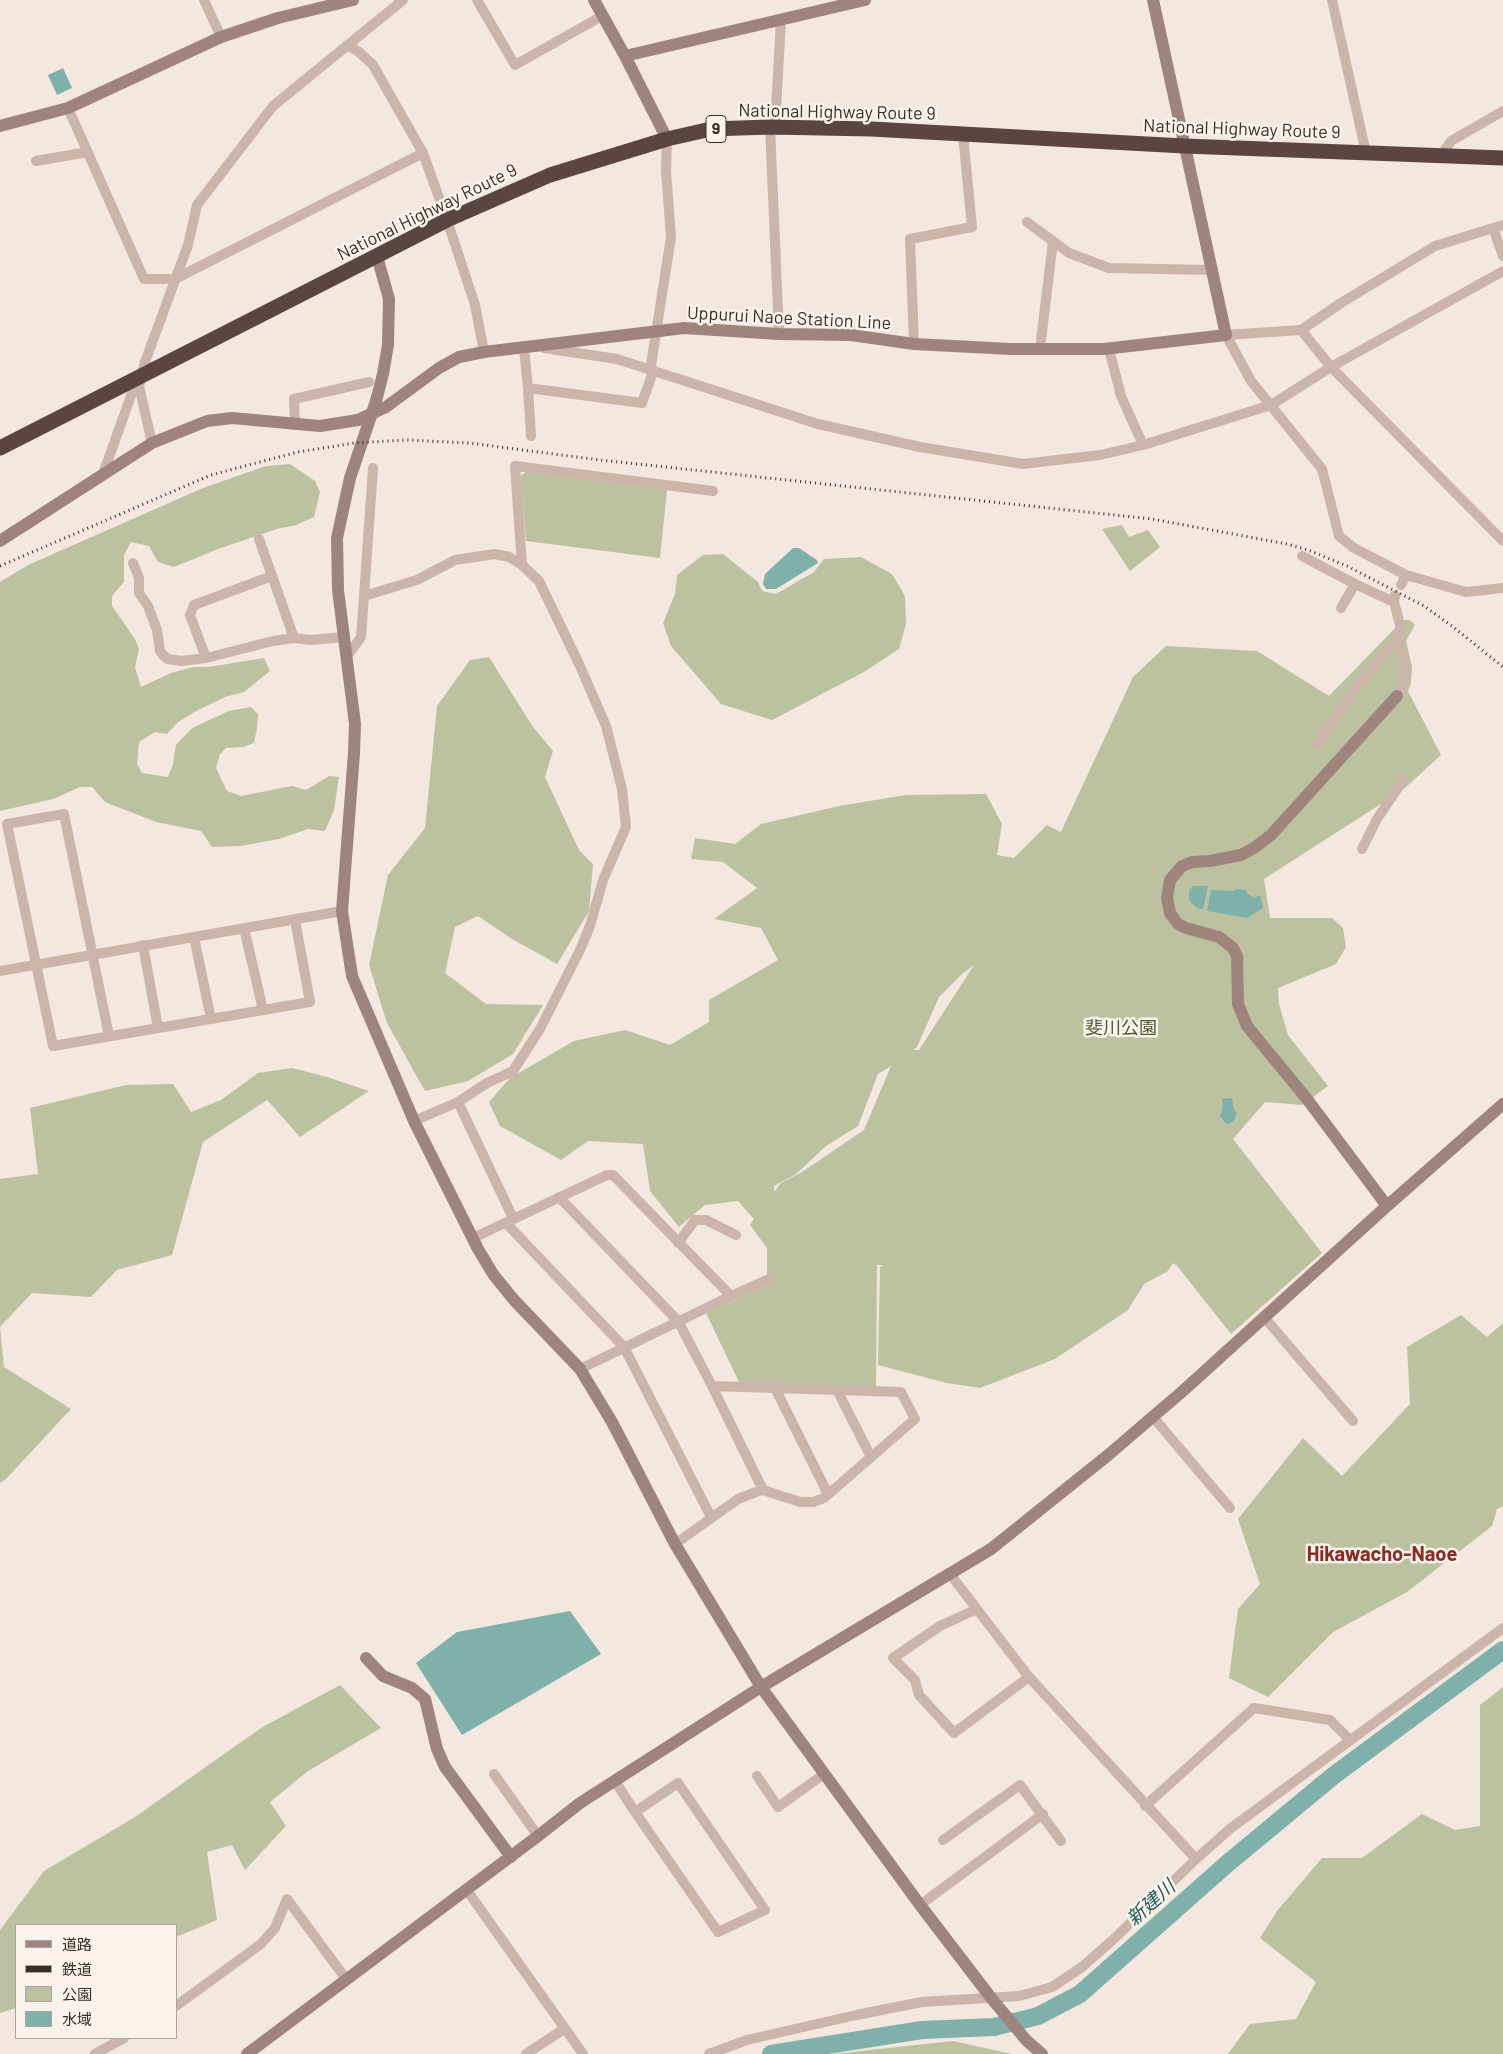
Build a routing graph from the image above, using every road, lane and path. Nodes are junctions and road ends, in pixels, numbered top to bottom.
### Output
1 (204, 0) edge
2 (353, 0) edge
3 (403, 0) edge
4 (477, 0) edge
5 (594, 0) edge
6 (865, 0) edge
7 (1153, 0) edge
8 (1332, 0) edge
9 (833, 4) edge
10 (602, 16) junction
11 (781, 20) junction
12 (221, 37) junction
13 (347, 46) junction
14 (626, 56) junction
15 (68, 108) junction
16 (1503, 111) edge
17 (0, 126) edge
18 (773, 127) junction
19 (963, 135) junction
20 (668, 139) junction
21 (1184, 146) junction
22 (88, 152) junction
23 (423, 153) junction
24 (1366, 153) junction
25 (1441, 156) junction
26 (1503, 158) edge
27 (36, 161) dead end
28 (447, 220) junction
29 (1028, 222) dead end
30 (1498, 226) edge
31 (1053, 241) junction
32 (376, 256) junction
33 (1503, 256) edge
34 (1213, 270) junction
35 (1503, 271) edge
36 (175, 279) junction
37 (1301, 330) junction
38 (656, 332) junction
39 (779, 334) junction
40 (1226, 335) junction
41 (914, 344) junction
42 (530, 347) junction
43 (1109, 349) junction
44 (1040, 350) junction
45 (484, 352) junction
46 (1331, 367) junction
47 (653, 372) junction
48 (140, 381) junction
49 (369, 382) dead end
50 (528, 388) junction
51 (1271, 405) junction
52 (295, 425) junction
53 (530, 436) dead end
54 (152, 443) junction
55 (1143, 445) junction
56 (0, 448) edge
57 (373, 468) dead end
58 (103, 474) junction
59 (713, 491) dead end
60 (259, 539) dead end
61 (0, 540) edge
62 (1503, 542) edge
63 (1302, 556) dead end
64 (133, 563) dead end
65 (522, 565) junction
66 (1406, 575) junction
67 (272, 576) junction
68 (1355, 584) junction
69 (1401, 585) dead end
70 (1503, 588) edge
71 (364, 596) junction
72 (1341, 608) dead end
73 (1400, 636) junction
74 (344, 637) junction
75 (294, 638) junction
76 (347, 656) junction
77 (206, 658) junction
78 (1397, 696) joint
79 (1317, 744) dead end
80 (1404, 779) dead end
81 (1362, 849) dead end
82 (342, 911) junction
83 (295, 920) junction
84 (244, 928) junction
85 (194, 937) junction
86 (143, 945) junction
87 (92, 954) junction
88 (35, 964) junction
89 (0, 971) edge
90 (263, 1010) junction
91 (211, 1019) junction
92 (158, 1028) junction
93 (109, 1036) junction
94 (458, 1102) junction
95 (1503, 1104) edge
96 (414, 1121) junction
97 (560, 1197) junction
98 (1387, 1206) junction
99 (510, 1221) junction
100 (736, 1235) dead end
101 (473, 1238) junction
102 (678, 1243) junction
103 (769, 1279) dead end
104 (731, 1296) junction
105 (1264, 1317) junction
106 (678, 1321) junction
107 (624, 1347) junction
108 (580, 1369) junction
109 (712, 1386) junction
110 (775, 1388) junction
111 (836, 1390) junction
112 (1152, 1417) junction
113 (1353, 1421) dead end
114 (872, 1457) junction
115 (763, 1490) junction
116 (828, 1494) junction
117 (1230, 1508) dead end
118 (711, 1517) junction
119 (676, 1544) junction
120 (950, 1574) junction
121 (977, 1609) junction
122 (1503, 1628) edge
123 (366, 1658) dead end
124 (1029, 1677) junction
125 (761, 1687) junction
126 (1350, 1740) junction
127 (494, 1774) dead end
128 (824, 1774) junction
129 (757, 1776) dead end
130 (615, 1781) junction
131 (1145, 1806) junction
132 (634, 1812) junction
133 (1043, 1814) junction
134 (538, 1836) junction
135 (943, 1840) dead end
136 (1061, 1841) dead end
137 (511, 1857) junction
138 (1196, 1859) junction
139 (466, 1890) junction
140 (920, 1905) junction
141 (346, 1978) junction
142 (992, 1999) junction
143 (178, 2005) edge
144 (564, 2029) junction
145 (122, 2039) edge
146 (1040, 2053) edge
147 (95, 2054) edge
148 (247, 2054) edge
149 (526, 2054) edge
150 (583, 2054) edge
151 (709, 2054) edge

1 - 12 street
2 - 12 street
3 - 13 street
4 - 10 street
5 - 10 street
6 - 9 street
7 - 21 street
8 - 24 street
9 - 11 street
10 - 14 street
11 - 14 street
11 - 18 street
12 - 15 street
13 - 23 street
13 - 36 street
14 - 20 street
15 - 17 street
15 - 22 street
16 - 25 street
18 - 19 highway, National Highway Route 9 / 9
18 - 20 highway, National Highway Route 9 / 9
18 - 39 street
19 - 21 highway, National Highway Route 9 / 9
19 - 41 street
20 - 28 highway, National Highway Route 9 / 9
20 - 38 street
21 - 24 highway, National Highway Route 9 / 9
21 - 34 street
22 - 27 street
22 - 36 street
23 - 28 street
23 - 36 street
24 - 25 highway, National Highway Route 9 / 9
25 - 26 highway, National Highway Route 9 / 9
28 - 32 highway, National Highway Route 9 / 9
28 - 45 street
29 - 31 street
30 - 33 street
30 - 37 street
31 - 34 street
31 - 44 street
32 - 48 highway, National Highway Route 9 / 9
32 - 74 street
34 - 40 street
35 - 46 street
36 - 48 street
37 - 40 street
37 - 46 street
38 - 39 street, Uppurui Naoe Station Line
38 - 42 street, Uppurui Naoe Station Line
38 - 47 street
39 - 41 street, Uppurui Naoe Station Line
40 - 43 street, Uppurui Naoe Station Line
40 - 51 street
41 - 44 street, Uppurui Naoe Station Line
42 - 45 street, Uppurui Naoe Station Line
42 - 47 street
42 - 50 street
43 - 44 street, Uppurui Naoe Station Line
43 - 55 street
45 - 52 street, Uppurui Naoe Station Line, bridge
46 - 51 street
46 - 62 street
47 - 50 street
47 - 55 street
48 - 54 street
48 - 56 highway, National Highway Route 9 / 9
48 - 58 street
49 - 52 street
50 - 53 street
51 - 55 street
51 - 66 street
52 - 54 street, Uppurui Naoe Station Line
54 - 58 street, Uppurui Naoe Station Line
57 - 71 street
58 - 61 street, Uppurui Naoe Station Line
59 - 65 street
60 - 67 street
63 - 68 street
64 - 77 street
65 - 71 street
65 - 94 street
66 - 69 street
66 - 70 street
67 - 75 street
67 - 77 street
68 - 72 street
68 - 73 street
71 - 76 street
73 - 78 street
73 - 79 street
74 - 75 street
74 - 76 street
75 - 77 street
76 - 82 street
78 - 98 street
80 - 81 street
82 - 83 street
82 - 96 street
83 - 84 street
83 - 90 street
84 - 85 street
84 - 90 street
85 - 86 street
85 - 91 street
86 - 87 street
86 - 92 street
87 - 88 street
87 - 88 street
87 - 93 street
88 - 89 street
88 - 93 street
90 - 91 street
91 - 92 street
92 - 93 street
94 - 96 street
94 - 99 street
95 - 98 street
96 - 101 street
97 - 99 street
97 - 102 street
97 - 106 street
98 - 105 street
99 - 101 street
99 - 107 street
100 - 102 street
101 - 108 street
102 - 104 street
103 - 104 street
104 - 106 street
105 - 112 street
105 - 113 street
106 - 107 street
106 - 109 street
107 - 108 street
107 - 118 street
108 - 119 street
109 - 110 street
109 - 115 street
110 - 111 street
110 - 116 street
111 - 114 street
111 - 114 street
112 - 117 street
112 - 120 street
114 - 116 street
115 - 116 street
115 - 118 street
118 - 119 street
119 - 125 street
120 - 121 street
120 - 125 street
121 - 124 street
121 - 124 street
122 - 126 street
123 - 137 street
124 - 131 street
125 - 128 street
125 - 130 street
126 - 131 street
126 - 138 street
127 - 134 street
128 - 129 street
128 - 140 street
130 - 132 street
130 - 134 street
131 - 138 street
132 - 132 street
133 - 135 street
133 - 136 street
133 - 140 street
134 - 137 street
137 - 139 street
138 - 142 street
139 - 141 street
139 - 144 street
140 - 142 street
141 - 143 street
141 - 148 street
142 - 146 street
142 - 151 street
144 - 149 street
144 - 150 street
145 - 147 street

